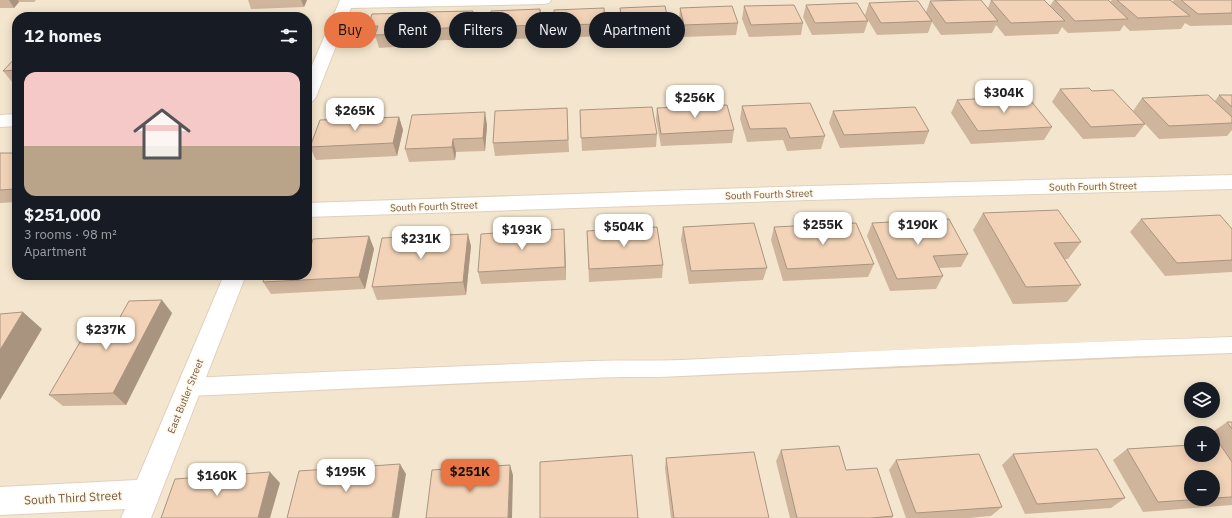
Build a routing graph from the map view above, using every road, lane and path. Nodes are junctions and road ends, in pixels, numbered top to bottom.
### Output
1 (544, 0) edge
2 (346, 2) edge
3 (312, 85) edge
4 (12, 120) edge
5 (0, 121) edge
6 (1232, 182) edge
7 (312, 210) edge
8 (233, 280) edge
9 (1232, 345) edge
10 (189, 387) junction
11 (0, 501) edge
12 (141, 506) edge

1 - 2 street
2 - 3 street
4 - 5 street
6 - 7 street, South Fourth Street
8 - 10 street, East Butler Street
9 - 10 lane
10 - 12 street, East Butler Street
11 - 12 street, South Third Street

